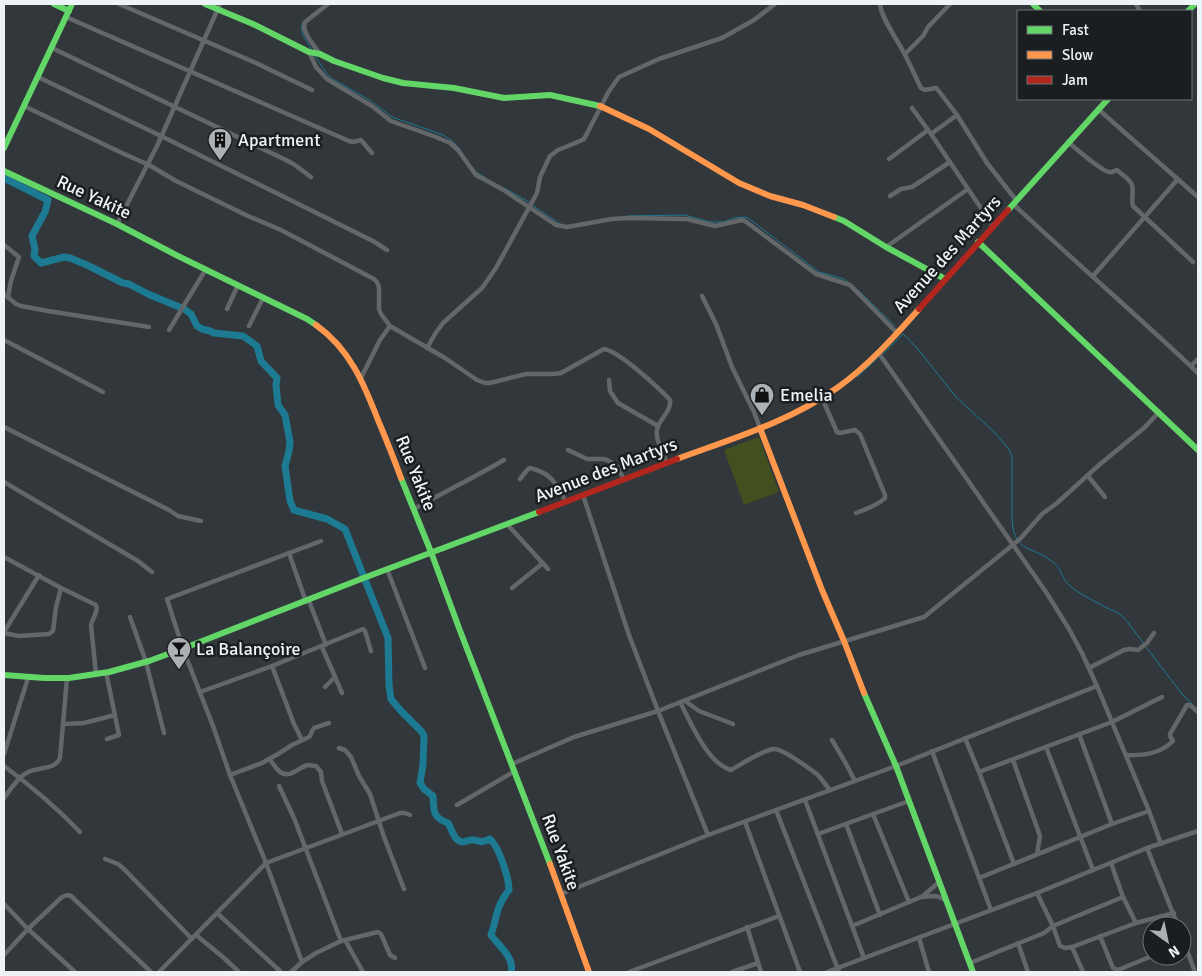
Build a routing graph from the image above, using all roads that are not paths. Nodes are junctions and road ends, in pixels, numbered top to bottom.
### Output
1 (54, 4) edge
2 (72, 4) edge
3 (119, 4) edge
4 (205, 4) edge
5 (328, 4) edge
6 (775, 4) edge
7 (880, 4) edge
8 (950, 4) edge
9 (219, 6) edge
10 (67, 14) junction
11 (203, 41) junction
12 (52, 48) junction
13 (309, 52) junction
14 (318, 54) junction
15 (905, 54) junction
16 (190, 71) junction
17 (38, 77) junction
18 (312, 90) dead end
19 (1107, 100) edge
20 (24, 106) junction
21 (601, 106) junction
22 (175, 107) junction
23 (912, 108) dead end
24 (1098, 109) junction
25 (956, 115) junction
26 (930, 132) junction
27 (162, 136) junction
28 (1068, 142) junction
29 (4, 148) edge
30 (372, 153) dead end
31 (889, 159) dead end
32 (950, 162) junction
33 (148, 165) junction
34 (4, 171) edge
35 (311, 177) dead end
36 (1178, 179) junction
37 (968, 189) junction
38 (890, 196) dead end
39 (1198, 197) edge
40 (1014, 202) junction
41 (530, 204) junction
42 (1144, 218) junction
43 (117, 224) junction
44 (993, 226) junction
45 (978, 242) junction
46 (4, 245) edge
47 (886, 247) junction
48 (387, 250) dead end
49 (1193, 262) dead end
50 (206, 269) junction
51 (1093, 276) junction
52 (945, 279) junction
53 (238, 285) junction
54 (6, 295) edge
55 (702, 296) dead end
56 (263, 298) junction
57 (227, 309) dead end
58 (249, 326) dead end
59 (390, 326) junction
60 (149, 327) dead end
61 (169, 330) dead end
62 (897, 333) junction
63 (4, 340) edge
64 (428, 348) junction
65 (878, 352) junction
66 (1198, 360) edge
67 (1191, 366) junction
68 (1198, 373) edge
69 (361, 378) junction
70 (609, 380) dead end
71 (104, 392) dead end
72 (822, 398) junction
73 (1159, 412) junction
74 (658, 426) junction
75 (4, 427) edge
76 (760, 428) junction
77 (568, 450) dead end
78 (1198, 450) edge
79 (504, 460) dead end
80 (667, 463) junction
81 (1088, 476) junction
82 (624, 479) junction
83 (520, 480) dead end
84 (4, 482) edge
85 (582, 496) junction
86 (1105, 498) dead end
87 (566, 502) junction
88 (414, 509) junction
89 (856, 513) dead end
90 (201, 521) dead end
91 (507, 524) junction
92 (321, 542) dead end
93 (1014, 544) junction
94 (431, 552) junction
95 (289, 553) junction
96 (4, 556) edge
97 (543, 563) junction
98 (387, 569) junction
99 (548, 569) dead end
100 (152, 572) dead end
101 (39, 575) junction
102 (61, 588) junction
103 (512, 588) dead end
104 (308, 601) junction
105 (130, 617) dead end
106 (4, 633) edge
107 (1154, 633) dead end
108 (844, 641) junction
109 (324, 646) junction
110 (183, 648) junction
111 (371, 651) dead end
112 (146, 662) junction
113 (272, 666) junction
114 (425, 668) dead end
115 (1089, 668) junction
116 (106, 672) junction
117 (96, 674) junction
118 (4, 675) edge
119 (335, 677) junction
120 (28, 678) junction
121 (66, 678) junction
122 (1098, 686) junction
123 (325, 687) dead end
124 (200, 692) junction
125 (342, 693) dead end
126 (1162, 697) dead end
127 (682, 701) junction
128 (658, 711) junction
129 (1198, 712) edge
130 (115, 715) junction
131 (329, 722) dead end
132 (1112, 722) junction
133 (63, 724) junction
134 (733, 724) dead end
135 (164, 732) dead end
136 (1079, 734) junction
137 (965, 738) junction
138 (108, 739) dead end
139 (302, 740) junction
140 (832, 740) dead end
141 (339, 748) dead end
142 (1046, 748) junction
143 (932, 751) junction
144 (4, 754) edge
145 (1126, 755) junction
146 (269, 759) junction
147 (1014, 760) junction
148 (4, 766) edge
149 (896, 766) junction
150 (514, 767) junction
151 (979, 772) junction
152 (230, 775) junction
153 (20, 778) junction
154 (855, 781) junction
155 (279, 786) dead end
156 (830, 790) junction
157 (4, 798) edge
158 (805, 800) junction
159 (909, 801) junction
160 (457, 805) dead end
161 (776, 810) junction
162 (1149, 811) junction
163 (873, 814) junction
164 (410, 815) dead end
165 (378, 821) junction
166 (745, 822) junction
167 (846, 824) junction
168 (1112, 824) junction
169 (1198, 831) edge
170 (80, 832) dead end
171 (342, 834) junction
172 (818, 834) junction
173 (708, 835) junction
174 (1081, 837) junction
175 (1161, 844) junction
176 (305, 848) junction
177 (1147, 848) junction
178 (1037, 854) junction
179 (105, 859) dead end
180 (266, 863) junction
181 (1111, 863) junction
182 (1014, 864) junction
183 (1093, 870) junction
184 (980, 878) junction
185 (939, 882) junction
186 (404, 889) dead end
187 (1037, 893) junction
188 (561, 894) junction
189 (922, 897) junction
190 (1123, 897) junction
191 (946, 900) junction
192 (909, 902) junction
193 (4, 904) edge
194 (991, 910) junction
195 (217, 913) junction
196 (1174, 913) junction
197 (880, 915) junction
198 (779, 916) junction
199 (1175, 916) edge
200 (1136, 923) junction
201 (955, 925) junction
202 (852, 926) junction
203 (1053, 926) junction
204 (747, 927) junction
205 (28, 929) junction
206 (196, 935) junction
207 (1100, 936) junction
208 (918, 938) junction
209 (192, 939) junction
210 (343, 941) junction
211 (1018, 943) junction
212 (1072, 947) junction
213 (4, 955) edge
214 (395, 958) dead end
215 (864, 958) junction
216 (1142, 960) edge
217 (302, 962) junction
218 (758, 963) junction
219 (970, 963) junction
220 (838, 970) edge
221 (75, 972) edge
222 (151, 972) edge
223 (159, 972) edge
224 (239, 972) edge
225 (281, 972) edge
226 (291, 972) edge
227 (363, 972) edge
228 (589, 972) edge
229 (629, 972) edge
230 (732, 972) edge
231 (761, 972) edge
232 (800, 972) edge
233 (827, 972) edge
234 (929, 972) edge
235 (973, 972) edge
236 (1028, 972) edge
237 (1083, 972) edge

1 - 10 main road
2 - 10 main road
3 - 11 street
4 - 9 main road
5 - 14 street
6 - 21 street
7 - 15 street
8 - 15 street
9 - 11 street
9 - 13 main road
10 - 12 main road
10 - 16 street
11 - 16 street
11 - 18 street
12 - 17 main road
12 - 22 street
13 - 14 main road
13 - 41 street
14 - 21 main road
15 - 25 street
16 - 22 street
16 - 30 street
17 - 20 main road
17 - 27 street
19 - 24 main road, Avenue des Martyrs
20 - 29 main road
20 - 33 street
21 - 41 street
21 - 47 main road
22 - 27 street
22 - 35 street
23 - 26 street
24 - 28 main road, Avenue des Martyrs
24 - 36 street
25 - 26 street
25 - 40 street
26 - 31 street
26 - 32 street
27 - 33 street
27 - 48 street
28 - 40 main road, Avenue des Martyrs
28 - 42 street
32 - 37 street
32 - 38 street
33 - 43 street
33 - 59 street
34 - 43 main road, Rue Yakite
36 - 39 street
36 - 42 street
37 - 44 street
37 - 47 street
40 - 44 main road, Avenue des Martyrs
40 - 51 street
41 - 62 street
41 - 64 street
42 - 49 street
42 - 51 street
43 - 50 main road, Rue Yakite
44 - 45 main road, Avenue des Martyrs
45 - 52 main road, Avenue des Martyrs
45 - 73 main road
46 - 54 street
47 - 52 main road
50 - 53 main road, Rue Yakite
50 - 61 street
51 - 67 street
52 - 62 main road, Avenue des Martyrs
53 - 56 main road, Rue Yakite
53 - 57 street
54 - 60 street
55 - 76 street
56 - 58 street
56 - 69 main road, Rue Yakite
59 - 64 street
59 - 69 street
62 - 65 main road, Avenue des Martyrs
63 - 71 street
64 - 74 street
65 - 72 main road, Avenue des Martyrs
65 - 93 street
66 - 67 street
67 - 68 street
69 - 88 main road, Rue Yakite
70 - 74 street
72 - 76 main road, Avenue des Martyrs
72 - 89 street
73 - 78 main road
73 - 81 street
74 - 80 street
75 - 90 street
76 - 80 main road, Avenue des Martyrs
76 - 108 main road
77 - 82 street
79 - 88 street
80 - 82 main road, Avenue des Martyrs
81 - 86 street
81 - 93 street
82 - 85 main road, Avenue des Martyrs
83 - 87 street
84 - 100 street
85 - 87 main road, Avenue des Martyrs
85 - 128 street
87 - 91 main road, Avenue des Martyrs
88 - 94 main road, Rue Yakite
91 - 94 main road, Avenue des Martyrs
91 - 97 street
92 - 95 street
93 - 108 street
93 - 115 street
94 - 98 main road, Avenue des Martyrs
94 - 150 main road, Rue Yakite
95 - 104 street
95 - 110 street
96 - 101 street
97 - 99 street
97 - 103 street
98 - 104 main road, Avenue des Martyrs
98 - 114 street
101 - 102 street
101 - 106 street
102 - 106 street
102 - 117 street
104 - 109 street
104 - 110 main road, Avenue des Martyrs
105 - 112 street
107 - 115 street
108 - 127 street
108 - 149 main road
109 - 111 street
109 - 113 street
109 - 119 street
110 - 112 main road, Avenue des Martyrs
110 - 124 street
112 - 116 main road, Avenue des Martyrs
112 - 135 street
113 - 124 street
113 - 139 street
115 - 122 street
116 - 117 main road, Avenue des Martyrs
116 - 130 street
117 - 121 main road, Avenue des Martyrs
118 - 120 main road, Avenue des Martyrs
119 - 123 street
119 - 125 street
120 - 121 main road, Avenue des Martyrs
120 - 144 street
121 - 133 street
122 - 132 street
122 - 137 street
124 - 152 street
126 - 132 street
127 - 128 street
127 - 134 street
127 - 156 street
128 - 150 street
128 - 173 street
129 - 145 street
130 - 133 street
130 - 138 street
131 - 139 street
132 - 136 street
132 - 145 street
133 - 153 street
136 - 142 street
136 - 168 street
137 - 143 street
137 - 151 street
139 - 146 street
140 - 154 street
141 - 165 street
142 - 147 street
142 - 174 street
143 - 149 street
143 - 184 street
145 - 162 street
146 - 152 street
146 - 171 street
147 - 151 street
147 - 178 street
148 - 153 street
149 - 154 street
149 - 159 main road
150 - 160 street
150 - 188 main road, Rue Yakite
151 - 182 street
152 - 180 street
153 - 157 street
153 - 170 street
154 - 156 street
155 - 176 street
156 - 158 street
158 - 161 street
158 - 172 street
159 - 163 street
159 - 185 main road
161 - 166 street
161 - 220 street
162 - 168 street
162 - 175 street
163 - 167 street
163 - 192 street
164 - 165 street
165 - 171 street
165 - 186 street
166 - 173 street
166 - 198 street
167 - 172 street
167 - 197 street
168 - 174 street
169 - 175 street
171 - 176 street
172 - 202 street
173 - 188 street
174 - 178 street
174 - 183 street
175 - 177 street
176 - 180 street
176 - 210 street
177 - 181 street
177 - 196 street
178 - 182 street
179 - 209 street
180 - 195 street
180 - 217 street
181 - 183 street
181 - 190 street
182 - 184 street
183 - 187 street
184 - 194 street
185 - 189 street
185 - 191 main road
187 - 194 street
187 - 203 street
188 - 228 main road, Rue Yakite
189 - 191 street
189 - 192 street
190 - 200 street
190 - 203 street
191 - 201 main road
192 - 197 street
193 - 205 street
194 - 201 street
195 - 206 street
195 - 225 street
196 - 199 street
196 - 200 street
197 - 202 street
198 - 204 street
198 - 232 street
200 - 207 street
201 - 208 street
201 - 219 main road
202 - 215 street
203 - 211 street
203 - 212 street
204 - 218 street
204 - 229 street
205 - 213 street
205 - 221 street
205 - 222 street
206 - 209 street
206 - 224 street
207 - 212 street
207 - 216 street
208 - 215 street
208 - 234 street
209 - 223 street
210 - 214 street
210 - 217 street
210 - 227 street
211 - 219 street
211 - 236 street
212 - 237 street
215 - 220 street
217 - 226 street
218 - 230 street
218 - 231 street
219 - 235 main road
220 - 233 street

